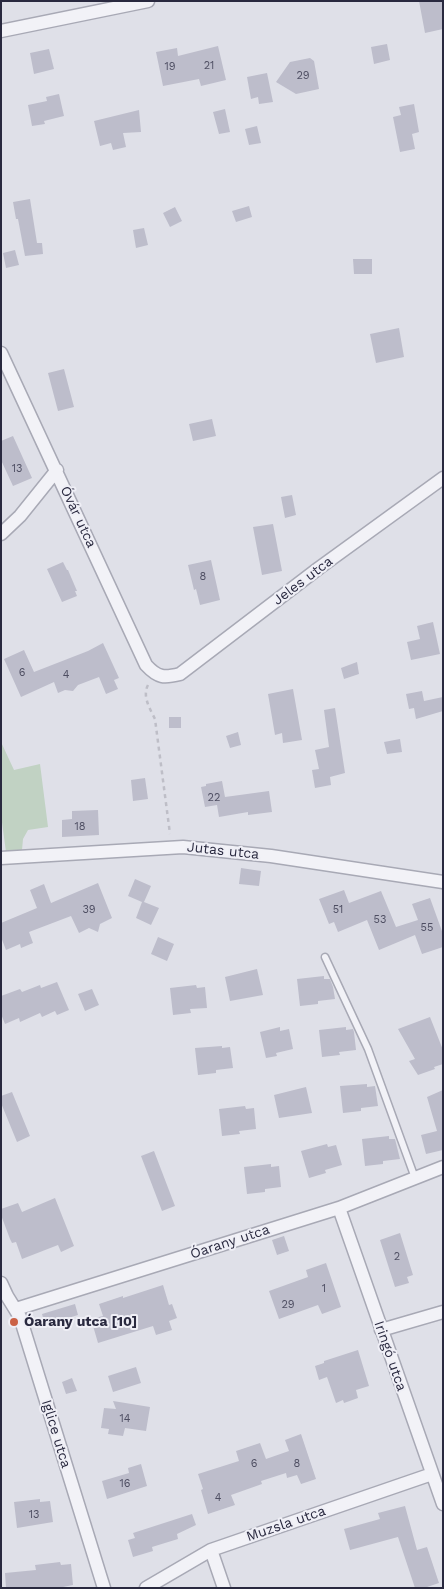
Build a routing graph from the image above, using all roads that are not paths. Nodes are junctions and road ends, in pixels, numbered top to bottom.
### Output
1 (148, 1) edge
2 (1, 31) edge
3 (1, 353) edge
4 (56, 470) junction
5 (443, 478) edge
6 (1, 534) edge
7 (157, 675) joint
8 (1, 858) edge
9 (443, 882) edge
10 (325, 958) dead end
11 (443, 1167) edge
12 (415, 1178) junction
13 (338, 1208) junction
14 (1, 1283) edge
15 (16, 1309) junction
16 (443, 1312) edge
17 (381, 1330) junction
18 (432, 1474) junction
19 (443, 1504) edge
20 (211, 1550) junction
21 (104, 1588) edge
22 (146, 1588) edge
23 (224, 1588) edge

1 - 2 street
3 - 4 street, Óvár utca
4 - 6 street
4 - 7 street, Óvár utca
5 - 7 street, Jeles utca
8 - 9 street, Jutas utca
10 - 12 lane
11 - 12 street, Óarany utca
12 - 13 street, Óarany utca
13 - 15 street, Óarany utca
13 - 17 street, Iringó utca
14 - 15 street, Iglice utca
15 - 21 street, Iglice utca
16 - 17 street
17 - 18 street, Iringó utca
18 - 19 street, Iringó utca
18 - 20 street, Muzsla utca
20 - 22 street, Muzsla utca
20 - 23 street

